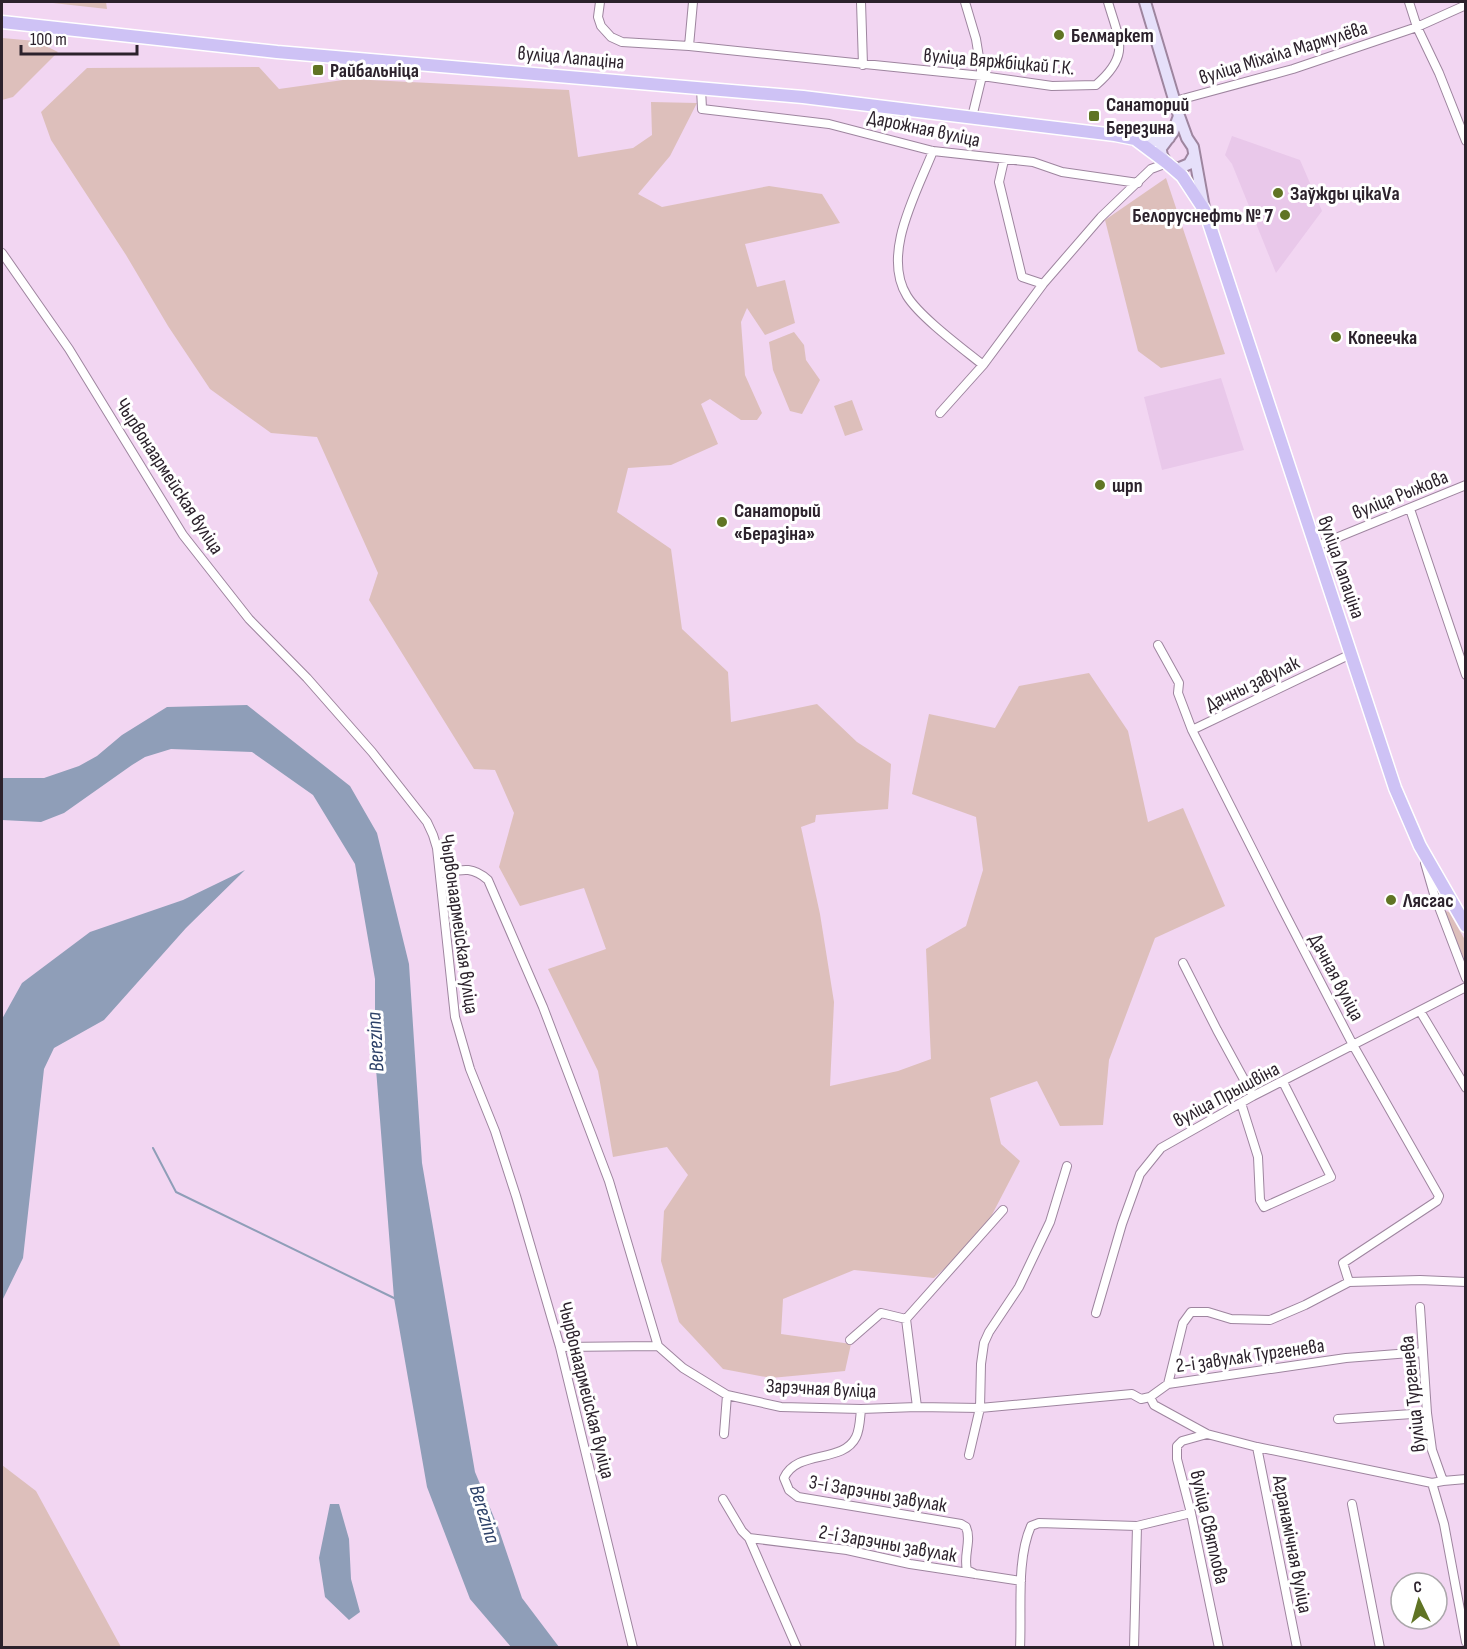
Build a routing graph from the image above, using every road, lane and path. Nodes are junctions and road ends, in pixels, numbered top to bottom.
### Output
1 (600, 2) edge
2 (693, 2) edge
3 (861, 2) edge
4 (965, 2) edge
5 (1108, 2) edge
6 (1145, 2) edge
7 (1409, 2) edge
8 (1466, 5) edge
9 (2, 22) edge
10 (1417, 27) junction
11 (689, 46) junction
12 (863, 65) junction
13 (982, 76) junction
14 (701, 88) junction
15 (1175, 101) junction
16 (1179, 116) junction
17 (972, 117) junction
18 (1169, 138) junction
19 (1187, 138) junction
20 (1135, 139) junction
21 (1465, 141) edge
22 (933, 151) junction
23 (1193, 157) junction
24 (1004, 160) junction
25 (1167, 163) junction
26 (1138, 183) junction
27 (1205, 211) junction
28 (2, 253) edge
29 (1042, 284) junction
30 (983, 365) junction
31 (940, 413) dead end
32 (1466, 485) edge
33 (1410, 509) junction
34 (1314, 547) junction
35 (1158, 645) dead end
36 (1351, 654) junction
37 (1466, 675) edge
38 (1192, 730) junction
39 (1420, 846) junction
40 (440, 874) junction
41 (1466, 926) edge
42 (1183, 963) dead end
43 (1466, 978) edge
44 (1466, 987) edge
45 (1420, 1011) junction
46 (1353, 1045) junction
47 (1283, 1082) junction
48 (1466, 1088) edge
49 (1253, 1096) junction
50 (1241, 1103) junction
51 (1067, 1166) dead end
52 (1003, 1210) dead end
53 (1349, 1282) junction
54 (1466, 1282) edge
55 (1420, 1307) dead end
56 (1096, 1313) dead end
57 (906, 1319) junction
58 (850, 1340) dead end
59 (658, 1346) junction
60 (560, 1347) junction
61 (1423, 1352) junction
62 (1168, 1384) junction
63 (727, 1395) junction
64 (1150, 1397) junction
65 (917, 1407) junction
66 (980, 1408) junction
67 (861, 1409) junction
68 (1427, 1413) junction
69 (1338, 1419) dead end
70 (724, 1434) dead end
71 (1207, 1434) junction
72 (1257, 1447) junction
73 (969, 1455) dead end
74 (1466, 1479) edge
75 (1443, 1482) junction
76 (1432, 1483) junction
77 (723, 1499) dead end
78 (1352, 1504) dead end
79 (1191, 1512) junction
80 (1137, 1526) junction
81 (749, 1538) junction
82 (975, 1574) junction
83 (1021, 1581) junction
84 (1466, 1641) edge
85 (633, 1647) edge
86 (797, 1647) edge
87 (1020, 1647) edge
88 (1134, 1647) edge
89 (1220, 1647) edge
90 (1297, 1647) edge
91 (1380, 1647) edge

1 - 11 street, вуліца Вяржбіцкай Г.К.
2 - 11 street
3 - 12 street
4 - 13 street
5 - 13 street, вуліца Вяржбіцкай Г.К.
6 - 15 main road
7 - 10 street
8 - 10 street, вуліца Міхаіла Мармулёва
9 - 14 main road, вуліца Лапаціна
10 - 15 street, вуліца Міхаіла Мармулёва
10 - 21 street
11 - 12 street, вуліца Вяржбіцкай Г.К.
12 - 13 street, вуліца Вяржбіцкай Г.К.
13 - 17 street
14 - 17 main road, вуліца Лапаціна
14 - 22 street, Дарожная вуліца
15 - 16 main road
16 - 18 main road
16 - 19 main road
17 - 20 main road, вуліца Лапаціна
18 - 19 main road, вуліца Лапаціна
18 - 20 main road, вуліца Лапаціна
18 - 25 main road
19 - 23 main road, вуліца Лапаціна
20 - 25 main road, вуліца Лапаціна
22 - 24 street, Дарожная вуліца
22 - 30 street
23 - 25 main road
23 - 27 main road, вуліца Лапаціна
24 - 26 street, Дарожная вуліца
24 - 29 street
25 - 26 street
25 - 27 main road, вуліца Лапаціна
26 - 29 street
27 - 34 main road, вуліца Лапаціна
28 - 40 street, Чырвонаармейская вуліца
29 - 30 street
30 - 31 street
32 - 33 street, вуліца Рыжова
33 - 34 street, вуліца Рыжова
33 - 37 street
34 - 36 main road, вуліца Лапаціна
35 - 38 street, Дачная вуліца
36 - 38 street, Дачны завулак
36 - 39 main road, вуліца Лапаціна
38 - 46 street, Дачная вуліца
39 - 41 main road, вуліца Лапаціна
39 - 43 street
40 - 59 street
40 - 60 street, Чырвонаармейская вуліца
42 - 49 street
44 - 45 street, вуліца Прышвіна
45 - 46 street, вуліца Прышвіна
45 - 48 street
46 - 47 street, вуліца Прышвіна
46 - 53 street, Дачная вуліца
47 - 49 street, вуліца Прышвіна
47 - 50 street
49 - 50 street, вуліца Прышвіна
50 - 56 street, вуліца Прышвіна
51 - 66 street
52 - 57 street
53 - 54 street
53 - 62 street
55 - 61 street, вуліца Тургенева
57 - 58 street
57 - 65 street
59 - 60 street
59 - 63 street, Зарэчная вуліца
60 - 85 street, Чырвонаармейская вуліца
61 - 62 street, 2-і завулак Тургенева
61 - 68 street, вуліца Тургенева
62 - 64 street, 2-і завулак Тургенева
63 - 67 street, Зарэчная вуліца
63 - 70 street
64 - 66 street
64 - 71 street
65 - 66 street
65 - 67 street, Зарэчная вуліца
66 - 73 street
67 - 82 street, 3-і Зарэчны завулак
68 - 69 street
68 - 75 street, вуліца Тургенева
71 - 72 street
71 - 79 street, вуліца Святлова
72 - 76 street
72 - 90 street, Агранамічная вуліца
74 - 75 street
75 - 76 street
76 - 84 street
77 - 81 street
78 - 91 street
79 - 80 street
79 - 89 street, вуліца Святлова
80 - 83 street
80 - 88 street
81 - 82 street, 2-і Зарэчны завулак
81 - 86 street
82 - 83 street, 2-і Зарэчны завулак
83 - 87 street

